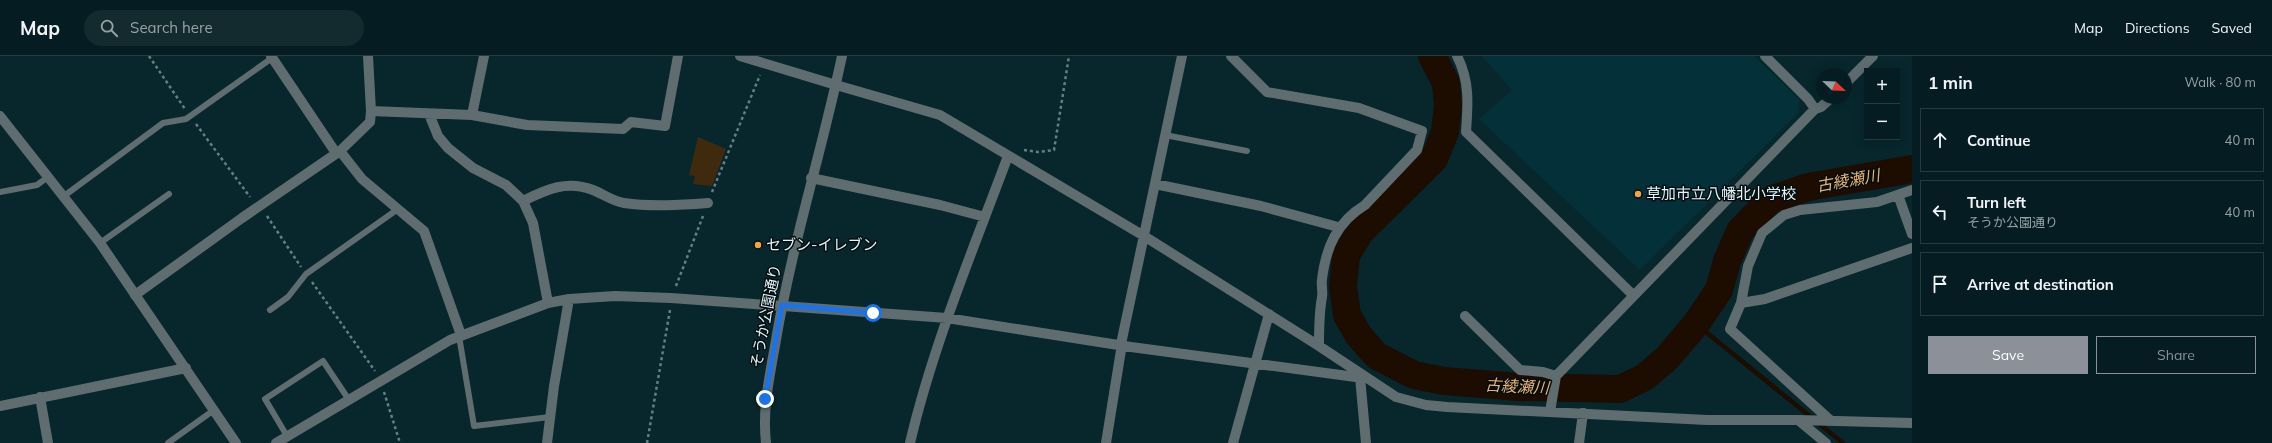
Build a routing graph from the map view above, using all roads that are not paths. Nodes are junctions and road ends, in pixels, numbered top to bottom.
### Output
1 (368, 56) edge
2 (484, 56) edge
3 (678, 56) edge
4 (740, 56) edge
5 (842, 56) edge
6 (1182, 56) edge
7 (1231, 56) edge
8 (1457, 56) edge
9 (1765, 56) edge
10 (1873, 56) edge
11 (271, 57) edge
12 (1852, 77) edge
13 (836, 84) junction
14 (1824, 104) edge
15 (1815, 109) junction
16 (371, 111) junction
17 (430, 114) junction
18 (472, 115) junction
19 (0, 116) edge
20 (1165, 135) junction
21 (1248, 151) dead end
22 (338, 152) junction
23 (1010, 157) junction
24 (48, 177) junction
25 (811, 178) junction
26 (1155, 184) junction
27 (1912, 190) edge
28 (0, 192) edge
29 (169, 194) dead end
30 (1898, 195) junction
31 (64, 196) junction
32 (523, 201) junction
33 (708, 203) road end
34 (398, 209) junction
35 (985, 217) junction
36 (1338, 227) junction
37 (1912, 234) edge
38 (1144, 236) junction
39 (100, 243) junction
40 (1912, 248) edge
41 (135, 295) junction
42 (1633, 295) junction
43 (569, 299) junction
44 (548, 302) junction
45 (1741, 303) junction
46 (782, 305) junction
47 (270, 310) dead end
48 (1269, 314) junction
49 (1466, 316) dead end
50 (947, 318) junction
51 (460, 335) junction
52 (1122, 344) junction
53 (1319, 346) junction
54 (1255, 364) junction
55 (186, 368) junction
56 (1556, 376) junction
57 (1360, 377) junction
58 (1372, 381) junction
59 (40, 397) junction
60 (349, 400) junction
61 (0, 406) edge
62 (214, 410) junction
63 (1550, 412) junction
64 (1583, 413) junction
65 (550, 417) junction
66 (1798, 420) junction
67 (1831, 420) junction
68 (1912, 423) edge
69 (287, 436) junction
70 (48, 443) edge
71 (168, 443) edge
72 (236, 443) edge
73 (276, 443) edge
74 (547, 443) edge
75 (766, 443) edge
76 (910, 443) edge
77 (1106, 443) edge
78 (1233, 443) edge
79 (1366, 443) edge
80 (1580, 443) edge
81 (1826, 443) edge

1 - 16 street
2 - 18 street
3 - 18 street
4 - 13 street
5 - 13 street, そうか公園通り
6 - 20 street
7 - 36 street
8 - 42 street
9 - 15 street
10 - 12 street
11 - 22 street
11 - 31 lane
13 - 23 street
13 - 25 street, そうか公園通り
14 - 15 street
15 - 42 street
16 - 17 street
16 - 22 street
17 - 18 street
17 - 32 street
19 - 24 street
20 - 21 lane
20 - 26 street
22 - 34 street
22 - 41 street
23 - 35 street
23 - 38 street
24 - 28 lane
24 - 31 street
25 - 35 street
25 - 46 street, そうか公園通り
26 - 36 street
26 - 38 street
27 - 30 street
29 - 39 lane
30 - 37 street
30 - 45 street
31 - 39 street
32 - 33 street
32 - 44 street
34 - 47 lane
34 - 51 street
35 - 50 street
36 - 53 street
38 - 48 street
38 - 52 street
39 - 41 street
40 - 45 street
41 - 55 street
42 - 56 street
43 - 44 street
43 - 46 street
43 - 65 street
44 - 51 street
45 - 67 street
46 - 50 street
46 - 75 street, そうか公園通り
48 - 53 street
48 - 54 street
49 - 56 street
50 - 52 street
50 - 76 street
51 - 60 street
51 - 65 lane
52 - 54 street
52 - 77 street
53 - 58 street
54 - 57 street
54 - 78 street
55 - 59 street
55 - 62 street
56 - 63 street
57 - 58 street
57 - 79 street
58 - 63 street
59 - 61 street
59 - 70 street
60 - 69 street
60 - 69 lane
62 - 71 lane
62 - 72 street
63 - 64 street
64 - 66 street
64 - 80 street
65 - 74 street
66 - 67 street
66 - 81 street
67 - 68 street
69 - 73 street

